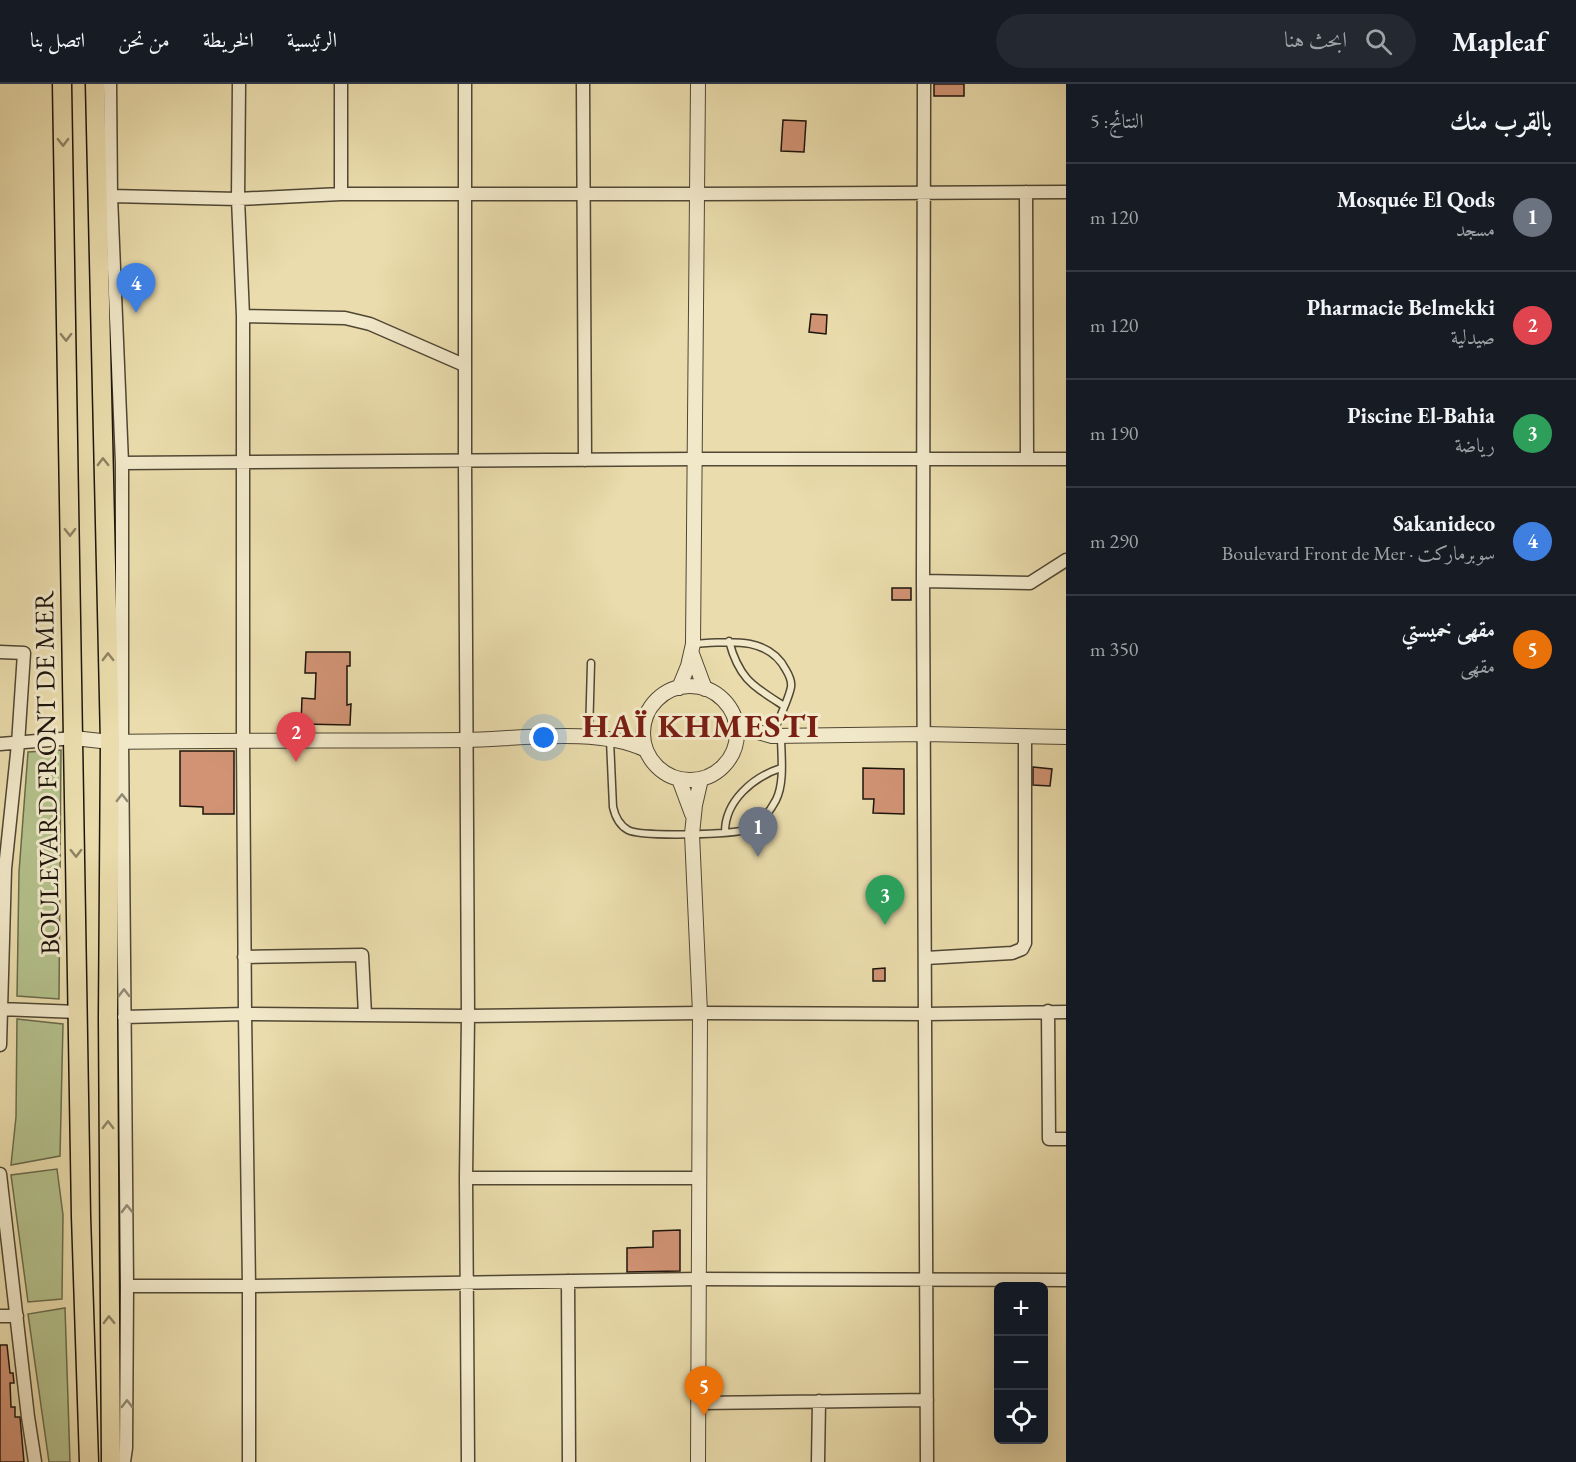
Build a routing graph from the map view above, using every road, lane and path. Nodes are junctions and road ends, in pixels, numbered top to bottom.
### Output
1 (62, 84) edge
2 (95, 84) edge
3 (110, 84) edge
4 (239, 84) edge
5 (341, 84) edge
6 (465, 84) edge
7 (583, 84) edge
8 (698, 84) edge
9 (924, 84) edge
10 (1026, 192) junction
11 (1066, 192) edge
12 (924, 193) junction
13 (341, 194) junction
14 (583, 194) junction
15 (697, 194) junction
16 (465, 195) junction
17 (111, 196) junction
18 (238, 199) junction
19 (243, 316) junction
20 (464, 366) junction
21 (696, 459) junction
22 (924, 459) junction
23 (1027, 459) junction
24 (1066, 459) edge
25 (585, 460) junction
26 (243, 461) junction
27 (465, 462) junction
28 (122, 463) junction
29 (1066, 560) edge
30 (923, 581) junction
31 (729, 641) junction
32 (692, 649) junction
33 (0, 652) edge
34 (591, 663) dead end
35 (679, 687) junction
36 (705, 689) junction
37 (784, 706) junction
38 (735, 721) junction
39 (644, 724) junction
40 (924, 734) junction
41 (773, 735) junction
42 (1025, 736) junction
43 (588, 737) junction
44 (1066, 737) edge
45 (74, 738) junction
46 (613, 739) junction
47 (466, 740) junction
48 (243, 741) junction
49 (116, 742) junction
50 (0, 744) edge
51 (18, 744) junction
52 (734, 749) junction
53 (646, 750) junction
54 (781, 768) junction
55 (679, 779) junction
56 (701, 779) junction
57 (693, 818) junction
58 (725, 832) junction
59 (692, 834) junction
60 (3, 869) edge
61 (244, 957) junction
62 (926, 958) junction
63 (0, 1009) edge
64 (1048, 1011) junction
65 (78, 1012) junction
66 (1066, 1012) edge
67 (700, 1013) junction
68 (245, 1014) junction
69 (926, 1014) junction
70 (365, 1015) junction
71 (468, 1016) junction
72 (124, 1017) junction
73 (0, 1045) edge
74 (1066, 1139) edge
75 (0, 1174) edge
76 (466, 1178) junction
77 (699, 1178) junction
78 (699, 1279) junction
79 (926, 1280) junction
80 (1066, 1280) edge
81 (568, 1281) junction
82 (467, 1282) junction
83 (128, 1286) junction
84 (249, 1286) junction
85 (0, 1316) edge
86 (17, 1316) junction
87 (927, 1400) junction
88 (819, 1401) junction
89 (699, 1403) junction
90 (35, 1462) edge
91 (89, 1462) edge
92 (111, 1462) edge
93 (124, 1462) edge
94 (249, 1462) edge
95 (468, 1462) edge
96 (569, 1462) edge
97 (698, 1462) edge
98 (818, 1462) edge
99 (927, 1462) edge

1 -> 45 main road, BOULEVARD FRONT DE MER
49 -> 2 main road
3 - 17 street
4 - 18 street
5 - 13 street
6 - 16 street
7 - 14 street
8 - 15 street
9 - 12 street
10 - 11 street
10 - 12 street
10 - 23 street
12 - 15 street
12 - 22 street
13 - 16 street
13 - 18 street
14 - 15 street
14 - 16 street
14 - 25 street
15 - 21 street
16 - 20 street
17 - 18 street
17 - 28 street
18 - 19 street
19 - 20 street
19 - 26 street
20 - 27 street
21 - 22 street
21 - 25 street
21 - 32 street
22 - 23 street
22 - 30 street
23 - 24 street
25 - 27 street
26 - 27 street
26 - 28 street
26 - 48 street
27 - 47 street
28 - 49 street
29 - 30 street
30 - 40 street
31 - 32 lane
31 - 37 lane
31 - 37 lane
32 - 35 street
32 - 36 street
33 - 51 street
34 - 43 lane
35 - 36 street
35 - 39 street
36 - 38 street
37 - 41 lane
38 - 41 street
38 - 52 street
39 - 46 street
39 - 53 street
40 - 41 street
40 - 42 street
40 - 62 street
41 - 52 street
41 - 54 lane
42 - 44 street
42 - 62 street
43 - 46 street
43 - 47 street
45 - 49 street
45 - 51 street
45 -> 65 main road, BOULEVARD FRONT DE MER
46 - 53 street
46 - 59 lane
47 - 48 street
47 - 71 street
48 - 49 street
48 - 61 street
72 -> 49 street
92 -> 49 main road
50 - 51 street
51 - 60 street
52 - 56 street
53 - 55 street
54 - 58 lane
54 - 58 lane
55 - 56 street
55 - 57 street
56 - 57 street
57 - 59 street
58 - 59 lane
59 - 67 street
60 - 63 street
61 - 68 street
61 - 70 street
62 - 69 street
63 - 65 street
63 - 73 street
64 - 66 street
64 - 69 street
64 - 74 street
65 - 91 main road, BOULEVARD FRONT DE MER
67 - 69 street
67 - 71 street
67 - 77 street
68 - 70 street
68 - 72 street
68 - 84 street
69 - 79 street
70 - 71 street
71 - 76 street
83 -> 72 street
75 - 86 street
76 - 77 street
76 - 82 street
77 - 78 street
78 - 79 street
78 - 81 street
78 - 89 street
79 - 80 street
79 - 87 street
81 - 82 street
81 - 96 street
82 - 84 street
82 - 95 street
83 - 84 street
93 -> 83 street
84 - 94 street
85 - 86 street
86 - 90 street
87 - 88 street
87 - 99 street
88 - 89 street
88 - 98 street
89 - 97 street

